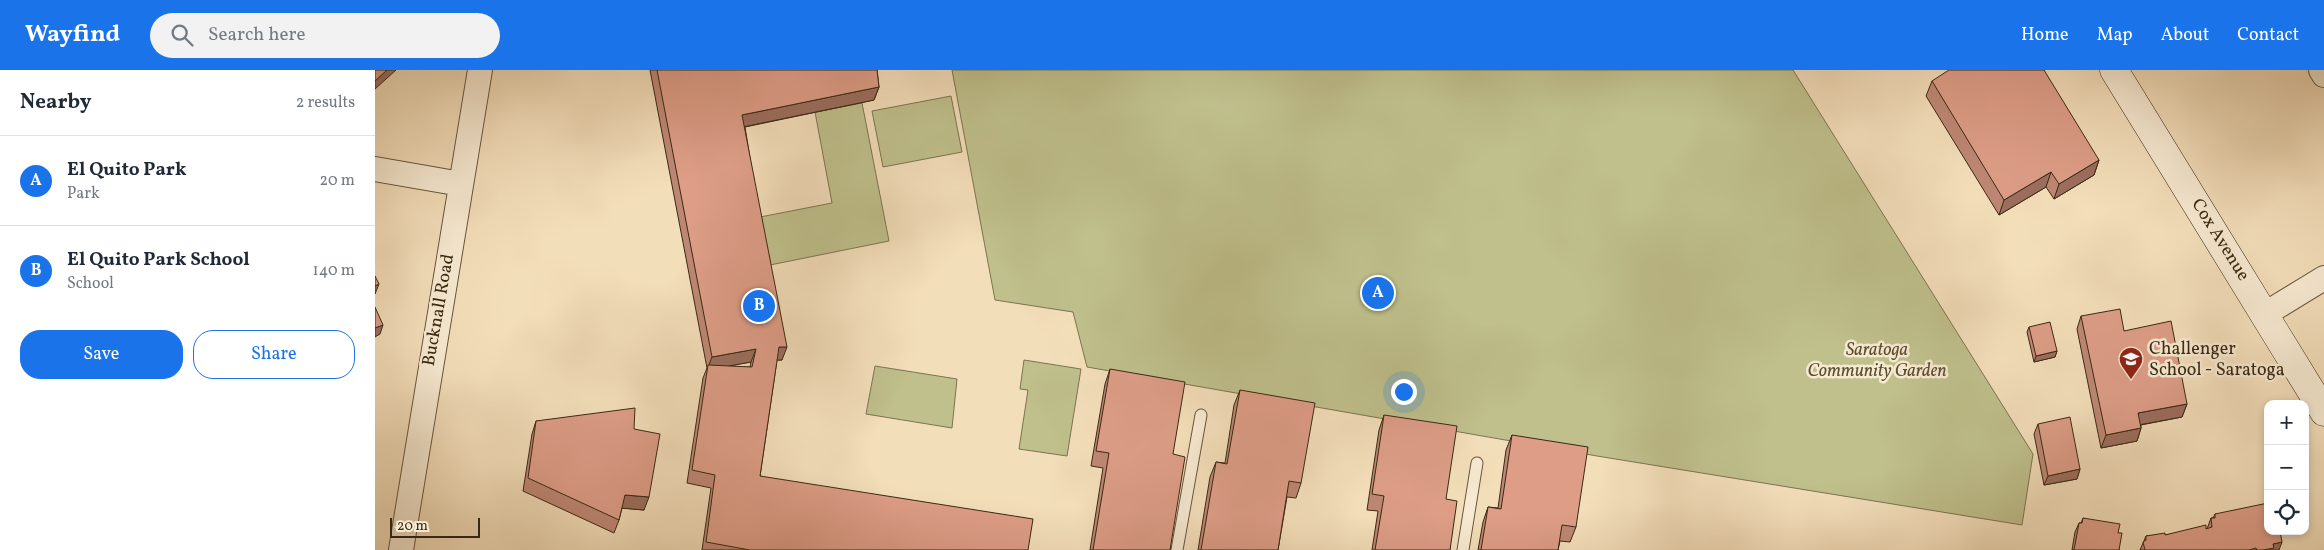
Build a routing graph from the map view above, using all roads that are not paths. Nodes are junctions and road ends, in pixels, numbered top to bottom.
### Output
1 (480, 70) edge
2 (2114, 70) edge
3 (2321, 70) edge
4 (2324, 75) edge
5 (375, 169) edge
6 (461, 184) junction
7 (2324, 278) edge
8 (2265, 314) junction
9 (2324, 412) edge
10 (1201, 415) dead end
11 (1477, 463) dead end
12 (401, 550) edge
13 (1177, 550) edge
14 (1463, 550) edge

1 - 6 street, Bucknall Road
2 - 8 street, Cox Avenue
3 - 4 street
5 - 6 street
6 - 12 street, Bucknall Road
7 - 8 street
8 - 9 street, Cox Avenue
10 - 13 lane
11 - 14 lane

